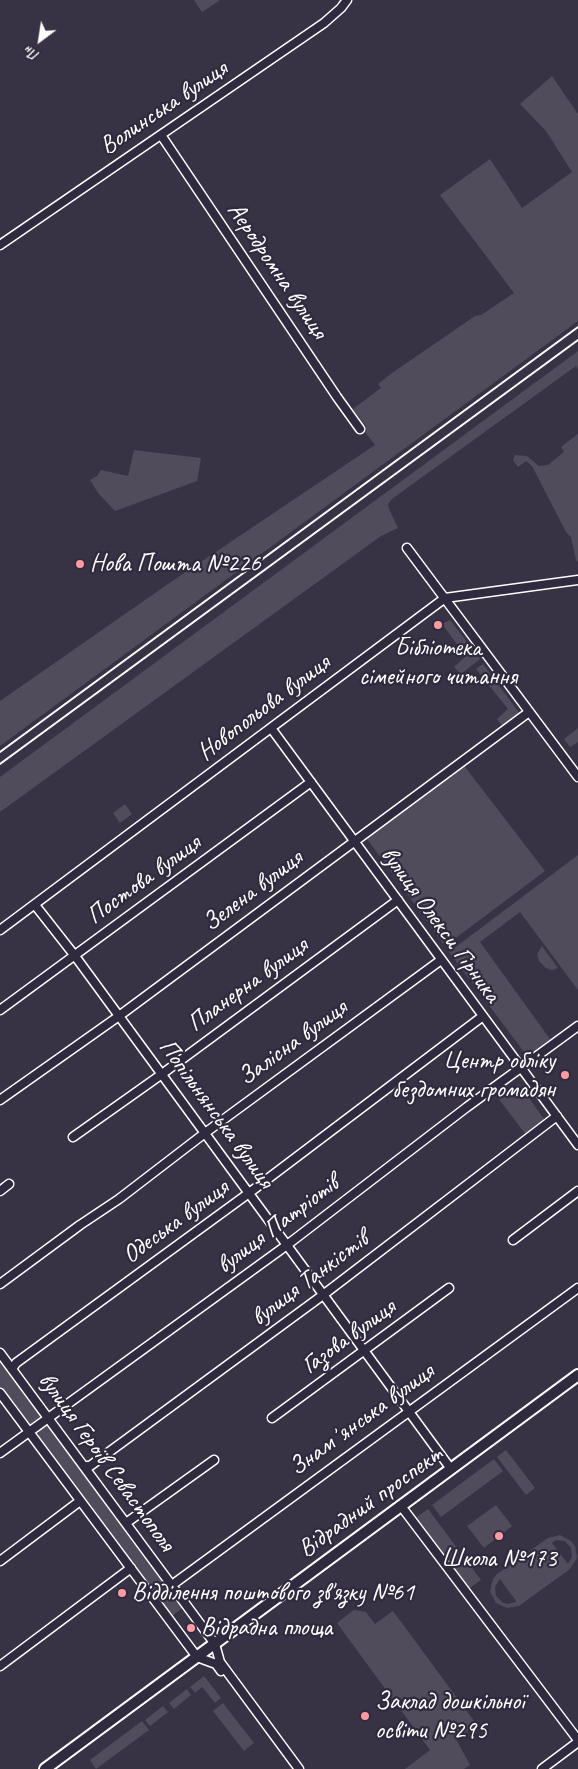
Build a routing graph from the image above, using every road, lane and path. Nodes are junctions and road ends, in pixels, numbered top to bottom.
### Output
1 (347, 0) edge
2 (161, 134) junction
3 (0, 245) edge
4 (360, 429) dead end
5 (407, 548) dead end
6 (578, 580) edge
7 (445, 598) junction
8 (529, 712) junction
9 (271, 728) junction
10 (578, 777) edge
11 (311, 782) junction
12 (354, 841) junction
13 (398, 900) junction
14 (35, 905) junction
15 (0, 930) edge
16 (75, 956) junction
17 (441, 960) junction
18 (0, 1010) edge
19 (119, 1016) junction
20 (483, 1016) junction
21 (578, 1026) edge
22 (520, 1067) junction
23 (162, 1074) junction
24 (0, 1100) edge
25 (557, 1116) junction
26 (205, 1133) junction
27 (73, 1137) dead end
28 (578, 1145) edge
29 (9, 1184) dead end
30 (0, 1191) edge
31 (578, 1192) edge
32 (249, 1193) junction
33 (513, 1240) dead end
34 (287, 1245) junction
35 (0, 1284) edge
36 (450, 1288) dead end
37 (578, 1288) edge
38 (323, 1295) junction
39 (365, 1351) junction
40 (0, 1353) edge
41 (12, 1369) junction
42 (578, 1375) edge
43 (0, 1393) edge
44 (409, 1410) junction
45 (48, 1417) junction
46 (272, 1418) dead end
47 (29, 1432) junction
48 (0, 1454) edge
49 (214, 1460) dead end
50 (84, 1466) junction
51 (451, 1469) junction
52 (80, 1501) junction
53 (401, 1506) junction
54 (126, 1523) junction
55 (0, 1561) edge
56 (131, 1568) junction
57 (172, 1585) junction
58 (215, 1644) junction
59 (197, 1657) junction
60 (0, 1666) edge
61 (578, 1741) edge
62 (45, 1769) edge
63 (295, 1769) edge
64 (299, 1769) edge
65 (542, 1769) edge

1 - 2 street, Волинська вулиця
2 - 3 street, Волинська вулиця
2 - 4 street, Аеродромна вулиця
5 - 7 street
6 - 7 street, Новопольова вулиця
7 - 8 street
7 - 9 street, Новопольова вулиця
8 - 10 street
8 - 12 street, Зелена вулиця
9 - 11 street, вулиця Олекси Гірника
9 - 14 street, Новопольова вулиця
11 - 12 street, вулиця Олекси Гірника
11 - 16 street, Постова вулиця
12 - 13 street, вулиця Олекси Гірника
12 - 19 street, Зелена вулиця
13 - 17 street, вулиця Олекси Гірника
13 - 23 street, Планерна вулиця
14 - 15 street, Новопольова вулиця
14 - 16 street, Попільнянська вулиця
16 - 18 street, Постова вулиця
16 - 19 street, Попільнянська вулиця
17 - 20 street, вулиця Олекси Гірника
17 - 26 street, Залісна вулиця
19 - 23 street, Попільнянська вулиця
19 - 24 street, Зелена вулиця
20 - 22 street, вулиця Олекси Гірника
20 - 32 street, Одеська вулиця
21 - 22 street, вулиця Патріотів
22 - 25 street, вулиця Олекси Гірника
22 - 34 street, вулиця Патріотів
23 - 26 street, Попільнянська вулиця
23 - 27 street, Планерна вулиця
25 - 28 street, вулиця Олекси Гірника
25 - 38 street, вулиця Танкістів
26 - 32 street, Попільнянська вулиця
26 - 35 street, Залісна вулиця
29 - 30 street
31 - 33 street
32 - 34 street, Попільнянська вулиця
32 - 41 street, Одеська вулиця
34 - 38 street, Попільнянська вулиця
34 - 45 street, вулиця Патріотів
36 - 39 street, Газова вулиця
37 - 44 street, Знамʼянська вулиця
38 - 39 street, Попільнянська вулиця
38 - 50 street, вулиця Танкістів
39 - 44 street, Попільнянська вулиця
39 - 46 street, Газова вулиця
40 - 41 street, вулиця Героїв Севастополя
41 - 45 street, вулиця Героїв Севастополя
42 - 51 main road, Відрадний проспект
43 - 47 street, вулиця Героїв Севастополя
44 - 51 street, Попільнянська вулиця
44 - 57 street, Знамʼянська вулиця
45 - 47 street, вулиця Патріотів
45 - 50 street, вулиця Героїв Севастополя
47 - 48 street, вулиця Патріотів
47 - 52 street, вулиця Героїв Севастополя
49 - 54 street
50 - 54 street, вулиця Героїв Севастополя
51 - 53 main road, Відрадний проспект
52 - 55 street
52 - 56 street, вулиця Героїв Севастополя
53 - 58 main road, Відрадний проспект
53 - 61 street
54 - 57 street, вулиця Героїв Севастополя
56 - 59 street, вулиця Героїв Севастополя
56 - 60 street
57 - 58 street, вулиця Героїв Севастополя
58 - 59 main road, Відрадний проспект
58 - 64 street, вулиця Героїв Севастополя
59 - 62 main road, Відрадний проспект
59 - 63 street
61 - 65 street

